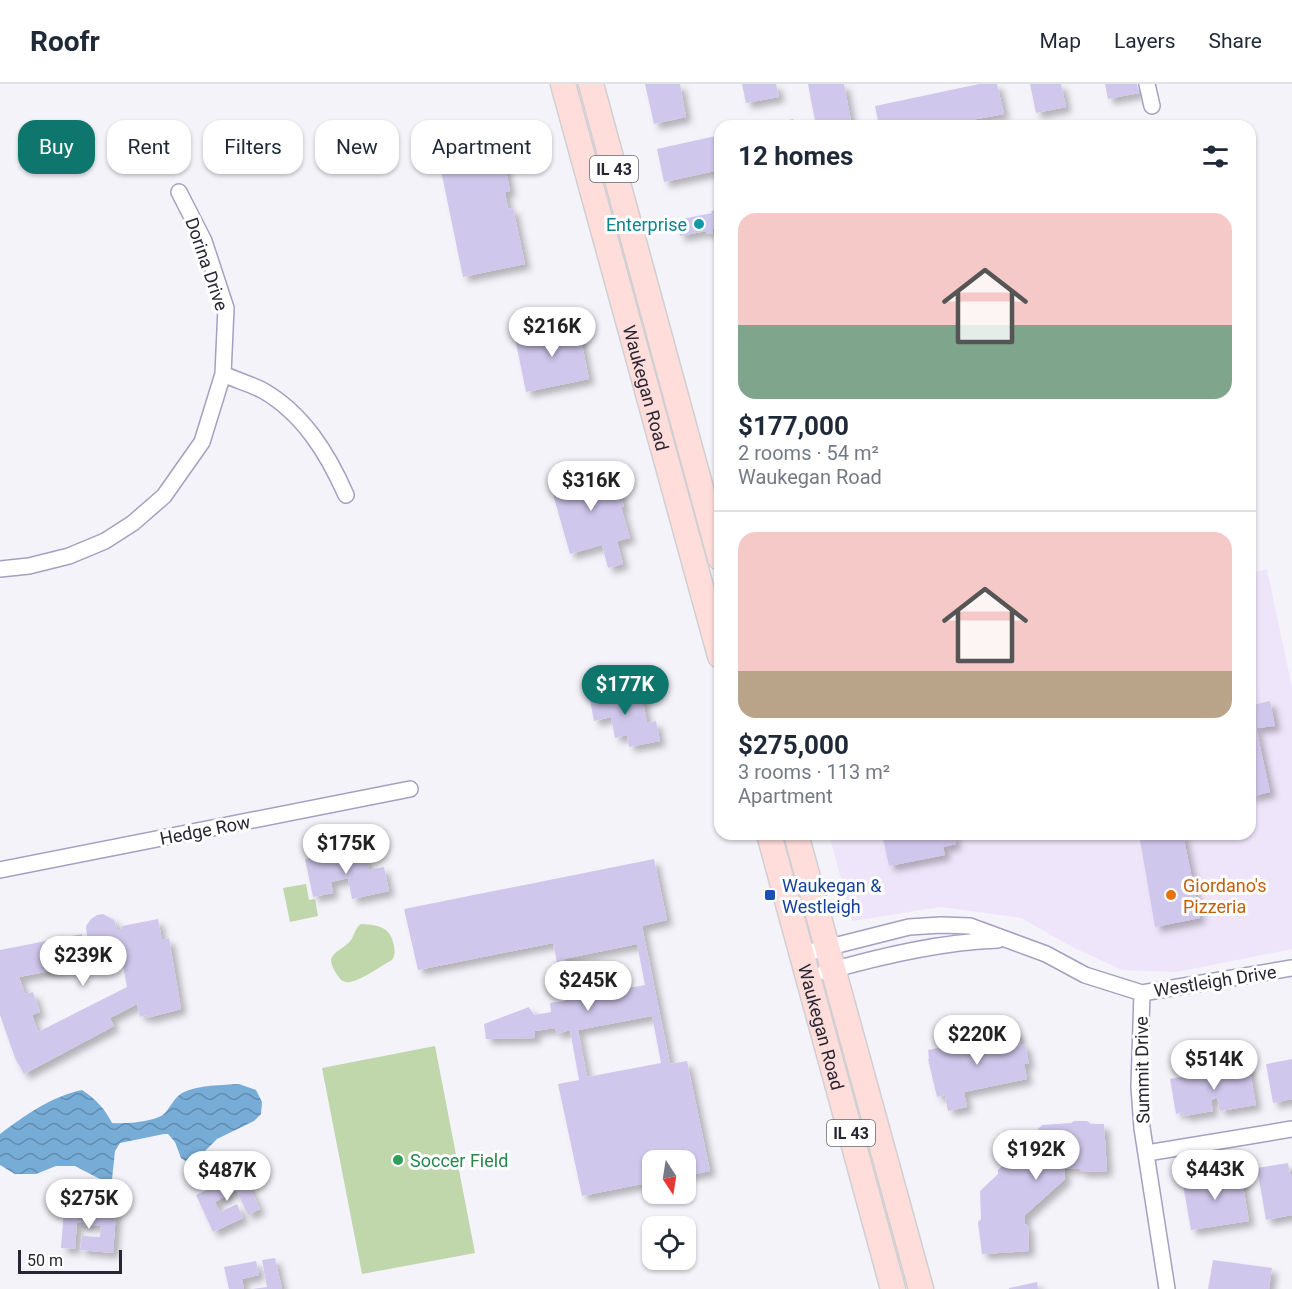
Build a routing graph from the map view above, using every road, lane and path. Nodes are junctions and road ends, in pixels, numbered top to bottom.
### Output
1 (563, 84) edge
2 (591, 84) edge
3 (1147, 84) edge
4 (1152, 106) dead end
5 (179, 192) dead end
6 (223, 375) junction
7 (346, 495) dead end
8 (714, 536) edge
9 (0, 569) edge
10 (714, 633) edge
11 (410, 789) dead end
12 (771, 840) edge
13 (798, 840) edge
14 (0, 870) edge
15 (1004, 940) junction
16 (802, 954) junction
17 (830, 959) junction
18 (1292, 968) edge
19 (808, 978) junction
20 (1142, 993) junction
21 (1292, 1130) edge
22 (1147, 1153) junction
23 (893, 1289) edge
24 (921, 1289) edge
25 (1167, 1289) edge

1 - 10 main road, Waukegan Road / IL 43
2 - 8 main road, Waukegan Road / IL 43
3 - 4 street
5 - 6 street, Dorina Drive
6 - 7 street
6 - 9 street, Dorina Drive
11 - 14 street, Hedge Row
12 - 16 main road, Waukegan Road / IL 43
13 - 17 main road, Waukegan Road / IL 43
15 - 17 street, Westleigh Drive
15 - 17 street, Westleigh Drive
15 - 20 street, Westleigh Drive
16 - 17 street, Westleigh Drive
16 - 19 main road, Waukegan Road / IL 43
17 - 19 street, Westleigh Drive
17 - 24 main road, Waukegan Road / IL 43
18 - 20 street, Westleigh Drive
19 - 23 main road, Waukegan Road / IL 43
20 - 22 street, Summit Drive
21 - 22 street
22 - 25 street, Summit Drive

